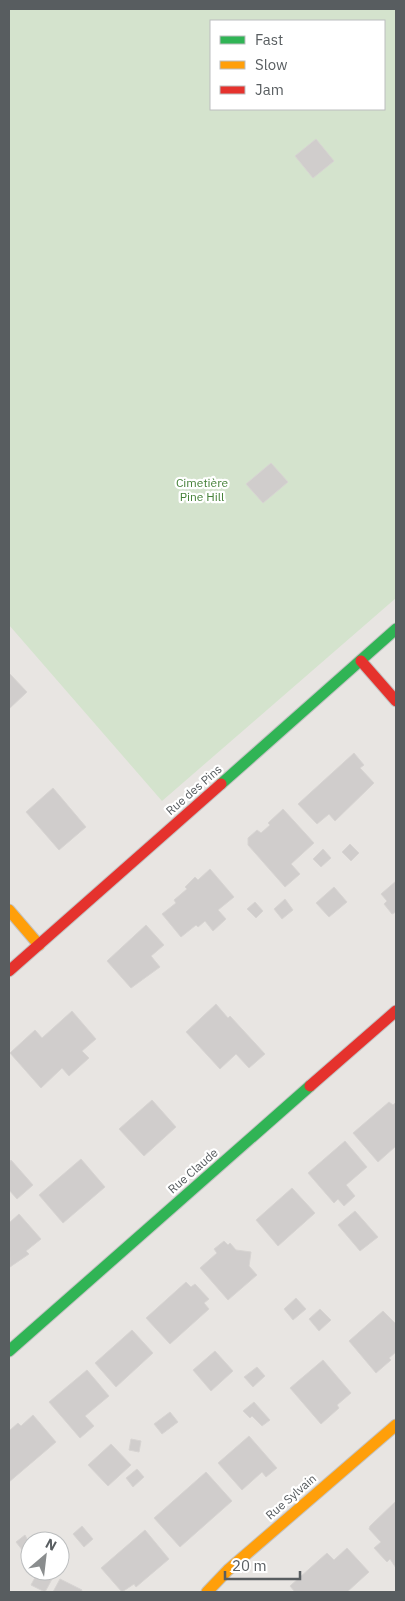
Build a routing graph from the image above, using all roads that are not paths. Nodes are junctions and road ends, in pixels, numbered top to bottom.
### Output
1 (396, 629) edge
2 (361, 661) junction
3 (396, 701) edge
4 (9, 910) edge
5 (39, 945) junction
6 (9, 971) edge
7 (396, 1012) edge
8 (9, 1351) edge
9 (396, 1425) edge
10 (206, 1592) edge

1 - 2 street, Rue des Pins
2 - 3 street
2 - 5 street, Rue des Pins
4 - 5 street
5 - 6 street, Rue des Pins
7 - 8 street, Rue Claude
9 - 10 street, Rue Sylvain

